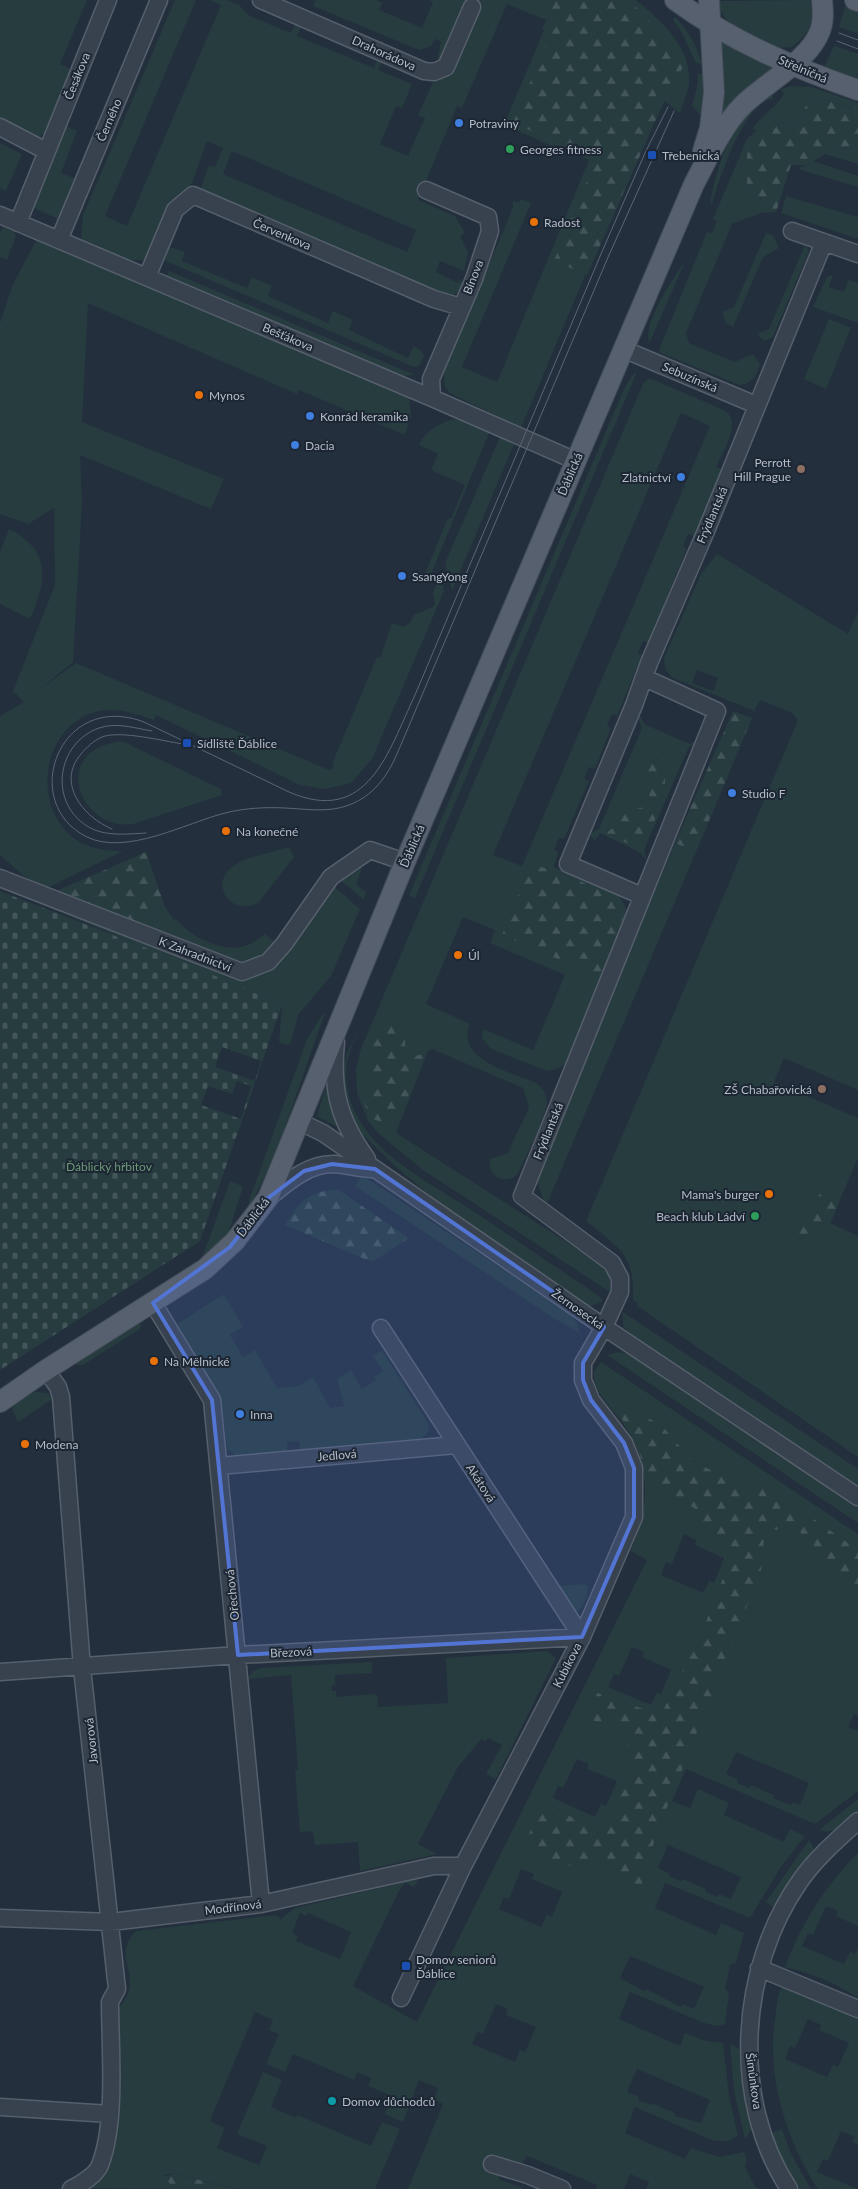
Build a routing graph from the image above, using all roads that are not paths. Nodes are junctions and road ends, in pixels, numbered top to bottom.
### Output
1 (108, 0) edge
2 (159, 0) edge
3 (262, 0) edge
4 (676, 0) edge
5 (709, 0) edge
6 (822, 0) edge
7 (472, 7) dead end
8 (709, 22) junction
9 (791, 65) junction
10 (858, 90) edge
11 (0, 127) edge
12 (46, 151) junction
13 (694, 184) junction
14 (426, 190) dead end
15 (0, 215) edge
16 (18, 223) junction
17 (792, 231) dead end
18 (59, 240) junction
19 (824, 242) junction
20 (858, 254) edge
21 (147, 277) junction
22 (461, 308) junction
23 (623, 349) junction
24 (432, 398) junction
25 (756, 405) junction
26 (576, 461) junction
27 (644, 678) junction
28 (405, 862) junction
29 (0, 878) edge
30 (642, 896) junction
31 (337, 1030) junction
32 (298, 1121) junction
33 (375, 1169) junction
34 (268, 1198) junction
35 (152, 1303) junction
36 (604, 1327) junction
37 (381, 1328) dead end
38 (46, 1370) junction
39 (0, 1402) edge
40 (456, 1445) junction
41 (219, 1466) junction
42 (858, 1497) edge
43 (582, 1637) junction
44 (238, 1655) junction
45 (82, 1668) junction
46 (0, 1672) edge
47 (858, 1821) edge
48 (464, 1866) junction
49 (260, 1904) junction
50 (0, 1918) edge
51 (111, 1922) junction
52 (759, 1968) junction
53 (401, 1998) dead end
54 (858, 2009) edge
55 (0, 2107) edge
56 (110, 2114) junction
57 (492, 2164) dead end
58 (71, 2189) edge
59 (562, 2189) edge
60 (789, 2189) edge

1 - 12 street, Česákova
2 - 18 street, Černého
3 - 7 street, Drahorádova
4 - 8 main road, Střelničná
5 - 8 main road
6 - 9 main road
8 - 9 main road, Střelničná
8 - 13 main road
9 - 10 main road, Střelničná
9 - 13 main road
11 - 12 street
12 - 16 street, Česákova
13 - 23 main road, Ďáblická
14 - 22 street, Bínova
15 - 16 street, Bešťákova
16 - 18 street, Bešťákova
17 - 19 street
18 - 21 street, Bešťákova
19 - 20 street
19 - 25 street, Frýdlantská
21 - 22 street, Červenkova
21 - 24 street, Bešťákova
22 - 24 street, Bínova
23 - 25 street, Sebuzínská
23 - 26 main road, Ďáblická
24 - 26 street, Bešťákova
25 - 27 street, Frýdlantská
26 - 28 main road, Ďáblická
27 - 30 street, Frýdlantská
27 - 30 street, Frýdlantská
28 - 29 street, K Zahradnictví
28 - 31 main road, Ďáblická
30 - 36 street, Frýdlantská
31 - 32 main road, Ďáblická
31 - 33 street
32 - 33 street, Žernosecká
32 - 34 main road, Ďáblická
33 - 34 street
33 - 36 street, Žernosecká
34 - 35 main road, Ďáblická
35 - 38 main road, Ďáblická
35 - 41 street, Ořechová
36 - 42 street, Žernosecká
36 - 43 street, Kubíkova
37 - 40 street, Akátová
38 - 39 main road, Ďáblická
38 - 45 street, Javorová
40 - 41 street, Jedlová
40 - 43 street, Akátová
41 - 44 street, Ořechová
43 - 44 street, Březová
43 - 48 street, Kubíkova
44 - 45 street, Březová
44 - 49 street, Ořechová
45 - 46 street, Březová
45 - 51 street, Javorová
47 - 52 street, Šimůnkova
48 - 49 street, Modřínová
48 - 53 street, Kubíkova
49 - 51 street, Modřínová
50 - 51 street, Modřínová
51 - 56 street, Javorová
52 - 54 street
52 - 60 street, Šimůnkova
55 - 56 street
56 - 58 street, Javorová
57 - 59 street

